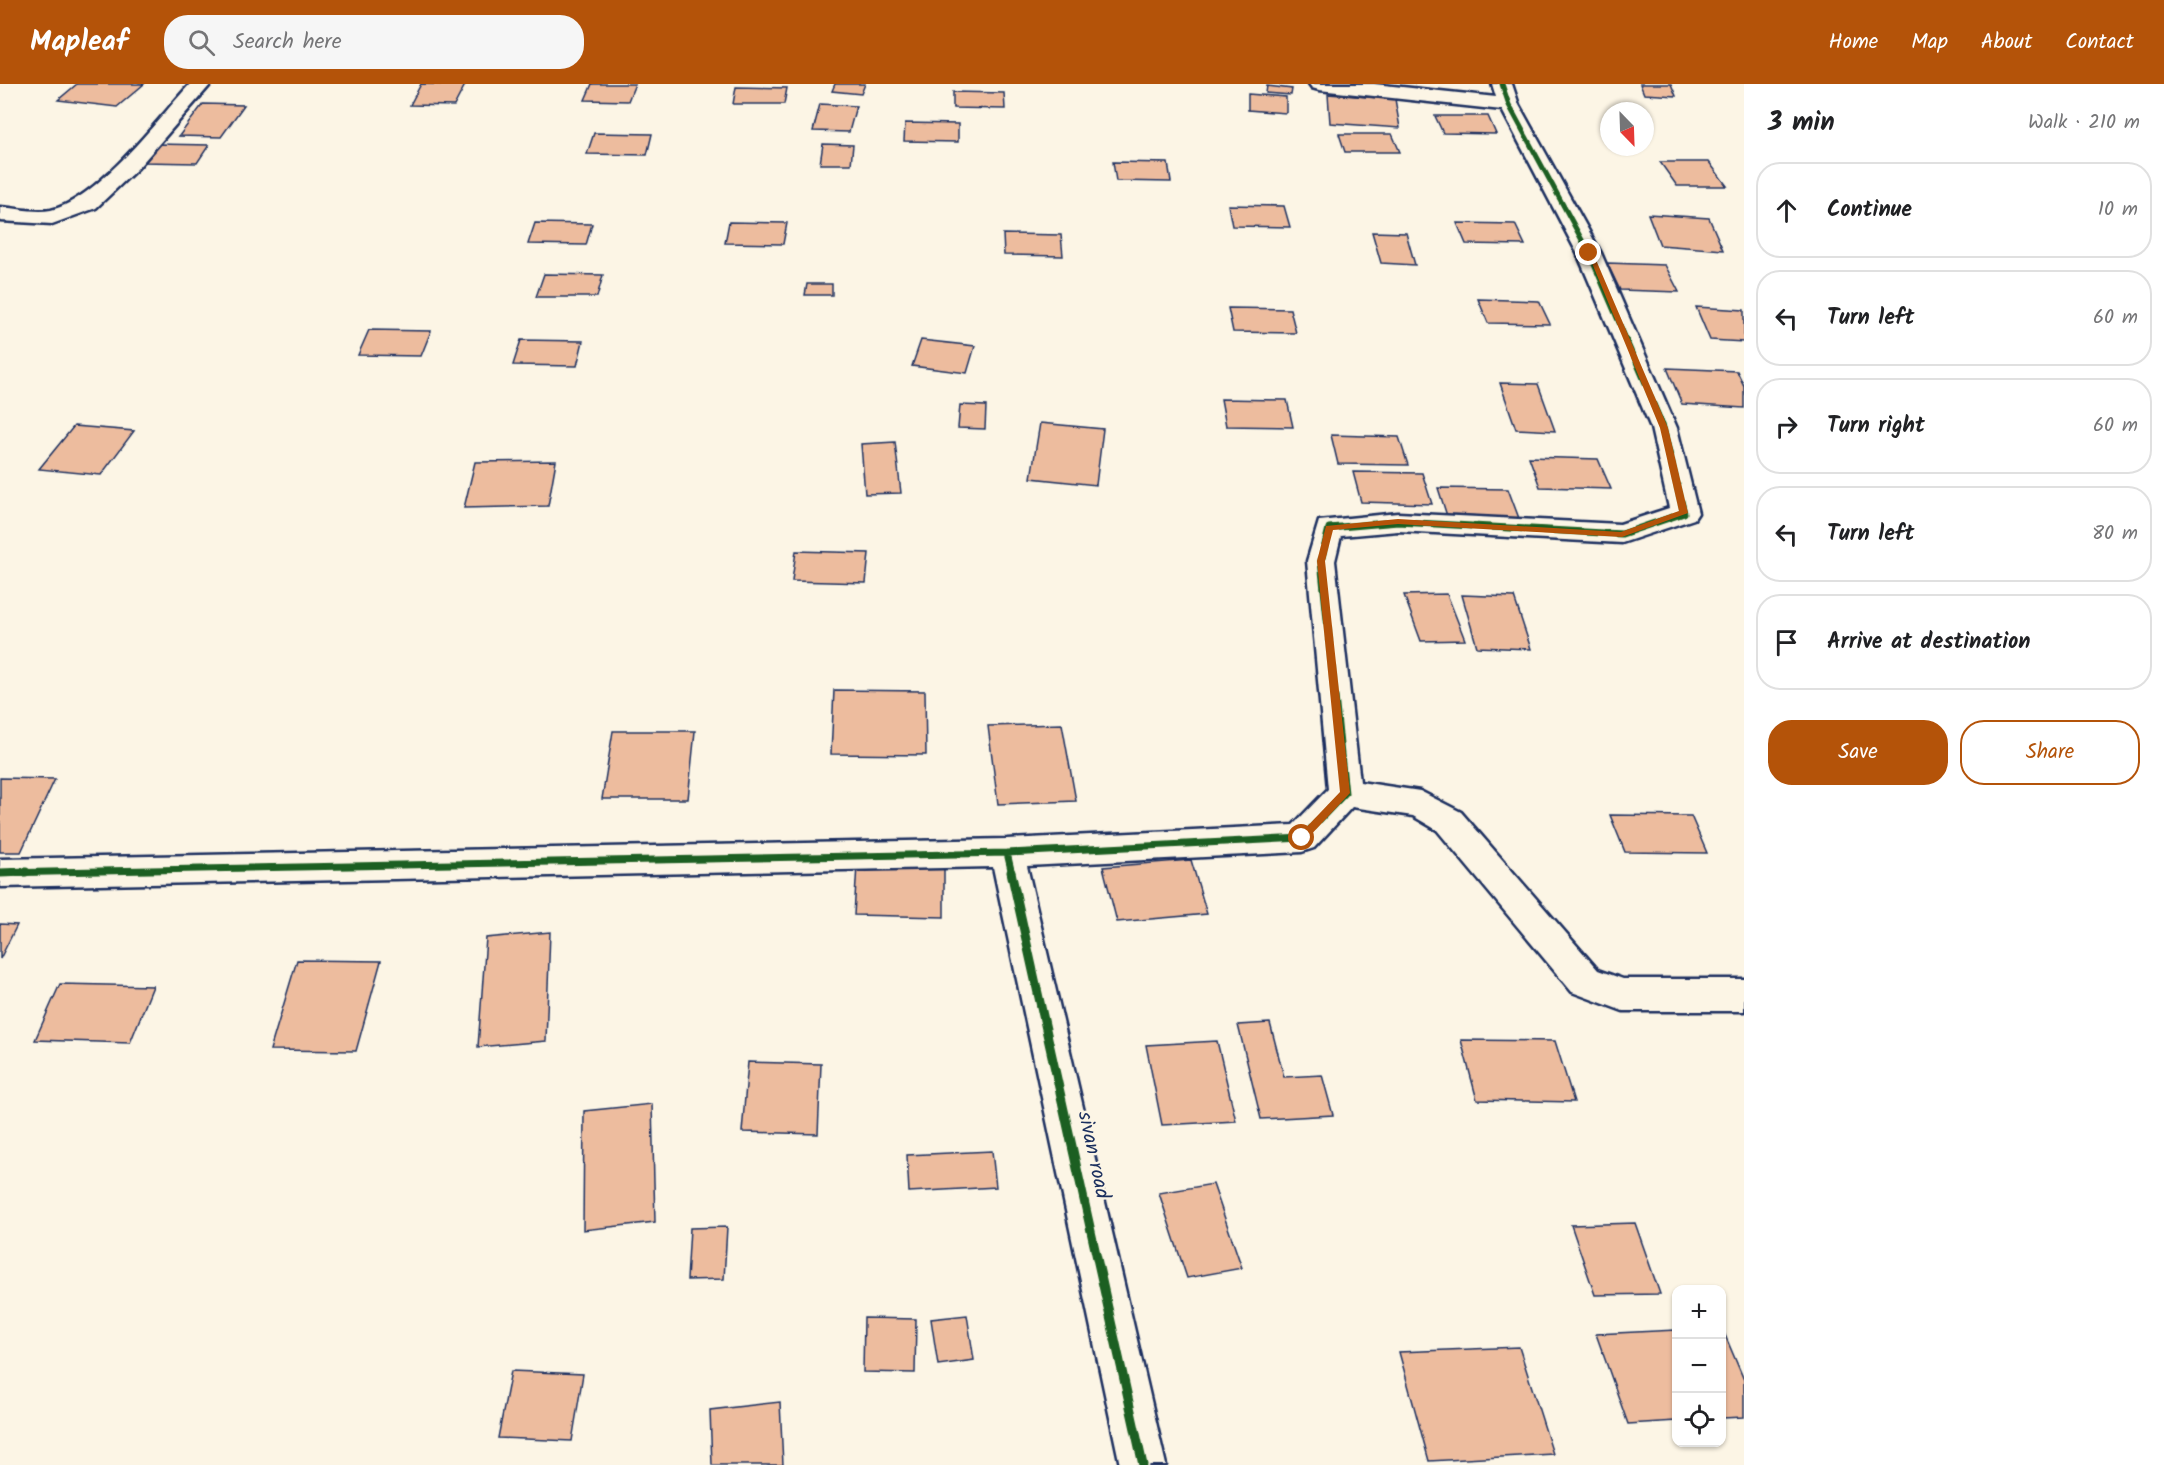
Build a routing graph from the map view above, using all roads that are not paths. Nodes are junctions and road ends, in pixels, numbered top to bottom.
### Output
1 (201, 84) edge
2 (1319, 84) edge
3 (1506, 94) edge
4 (0, 214) edge
5 (1345, 793) junction
6 (1007, 853) junction
7 (0, 873) edge
8 (1744, 995) edge
9 (1143, 1465) edge

1 - 4 street
2 - 3 street
3 - 5 street
5 - 6 street
5 - 8 street
6 - 7 street
6 - 9 street, sivan road

